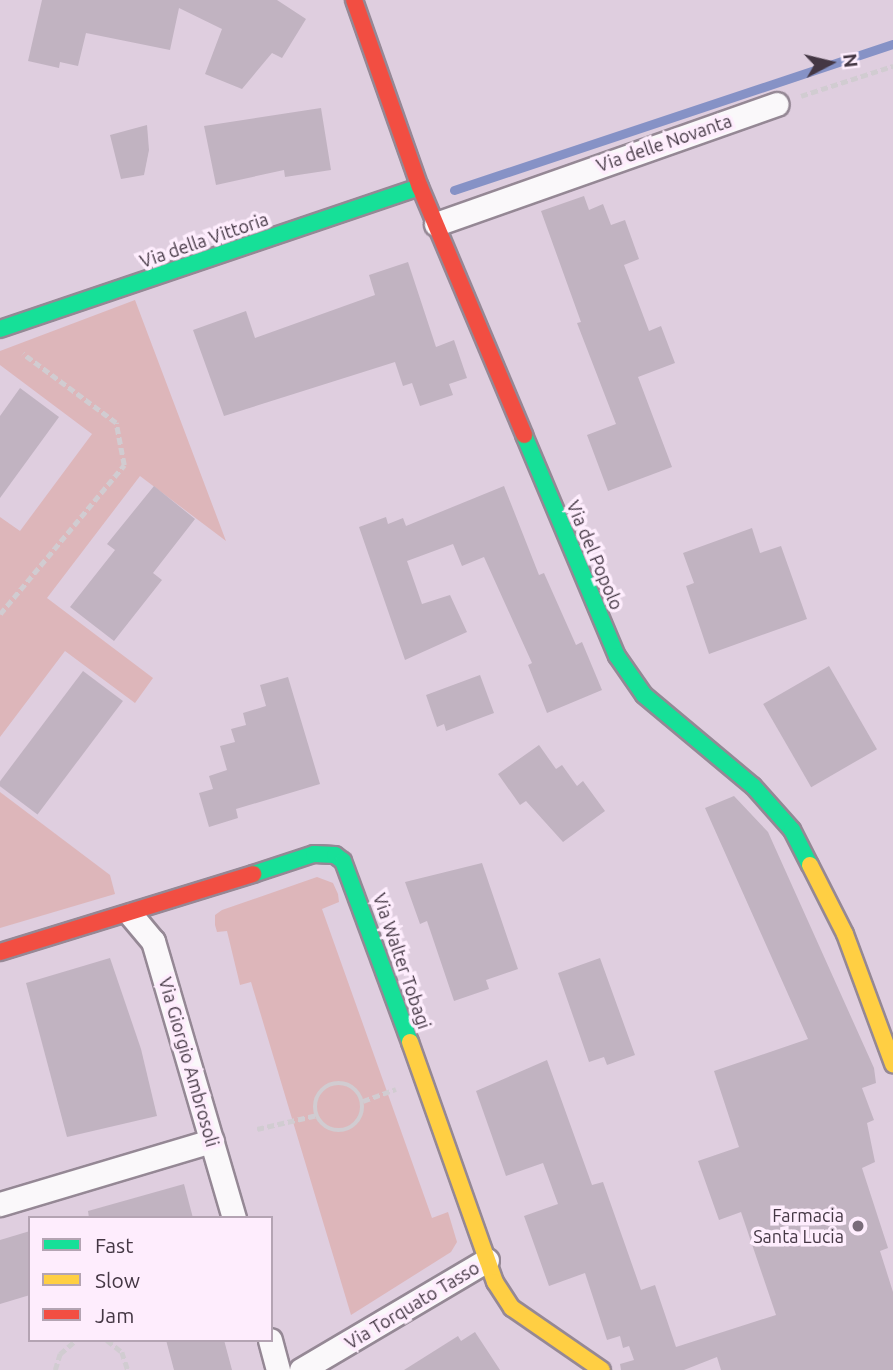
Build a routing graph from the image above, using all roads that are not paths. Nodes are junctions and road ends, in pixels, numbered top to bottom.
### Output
1 (354, 0) edge
2 (777, 103) road end
3 (420, 187) junction
4 (436, 224) junction
5 (0, 329) edge
6 (131, 915) junction
7 (0, 952) edge
8 (893, 1064) edge
9 (212, 1141) junction
10 (0, 1204) edge
11 (233, 1216) edge
12 (487, 1260) junction
13 (271, 1342) edge
14 (278, 1370) edge
15 (301, 1370) edge
16 (602, 1370) edge

1 - 3 street, Via del Popolo
2 - 4 street, Via delle Novanta
3 - 4 street, Via del Popolo
3 - 5 street, Via della Vittoria
4 - 8 street, Via del Popolo
6 - 7 street, Via Walter Tobagi
6 - 9 street, Via Giorgio Ambrosoli
6 - 12 street, Via Walter Tobagi
9 - 10 street
9 - 11 street, Via Giorgio Ambrosoli
12 - 15 street, Via Torquato Tasso
12 - 16 street, Via Walter Tobagi
13 - 14 street

